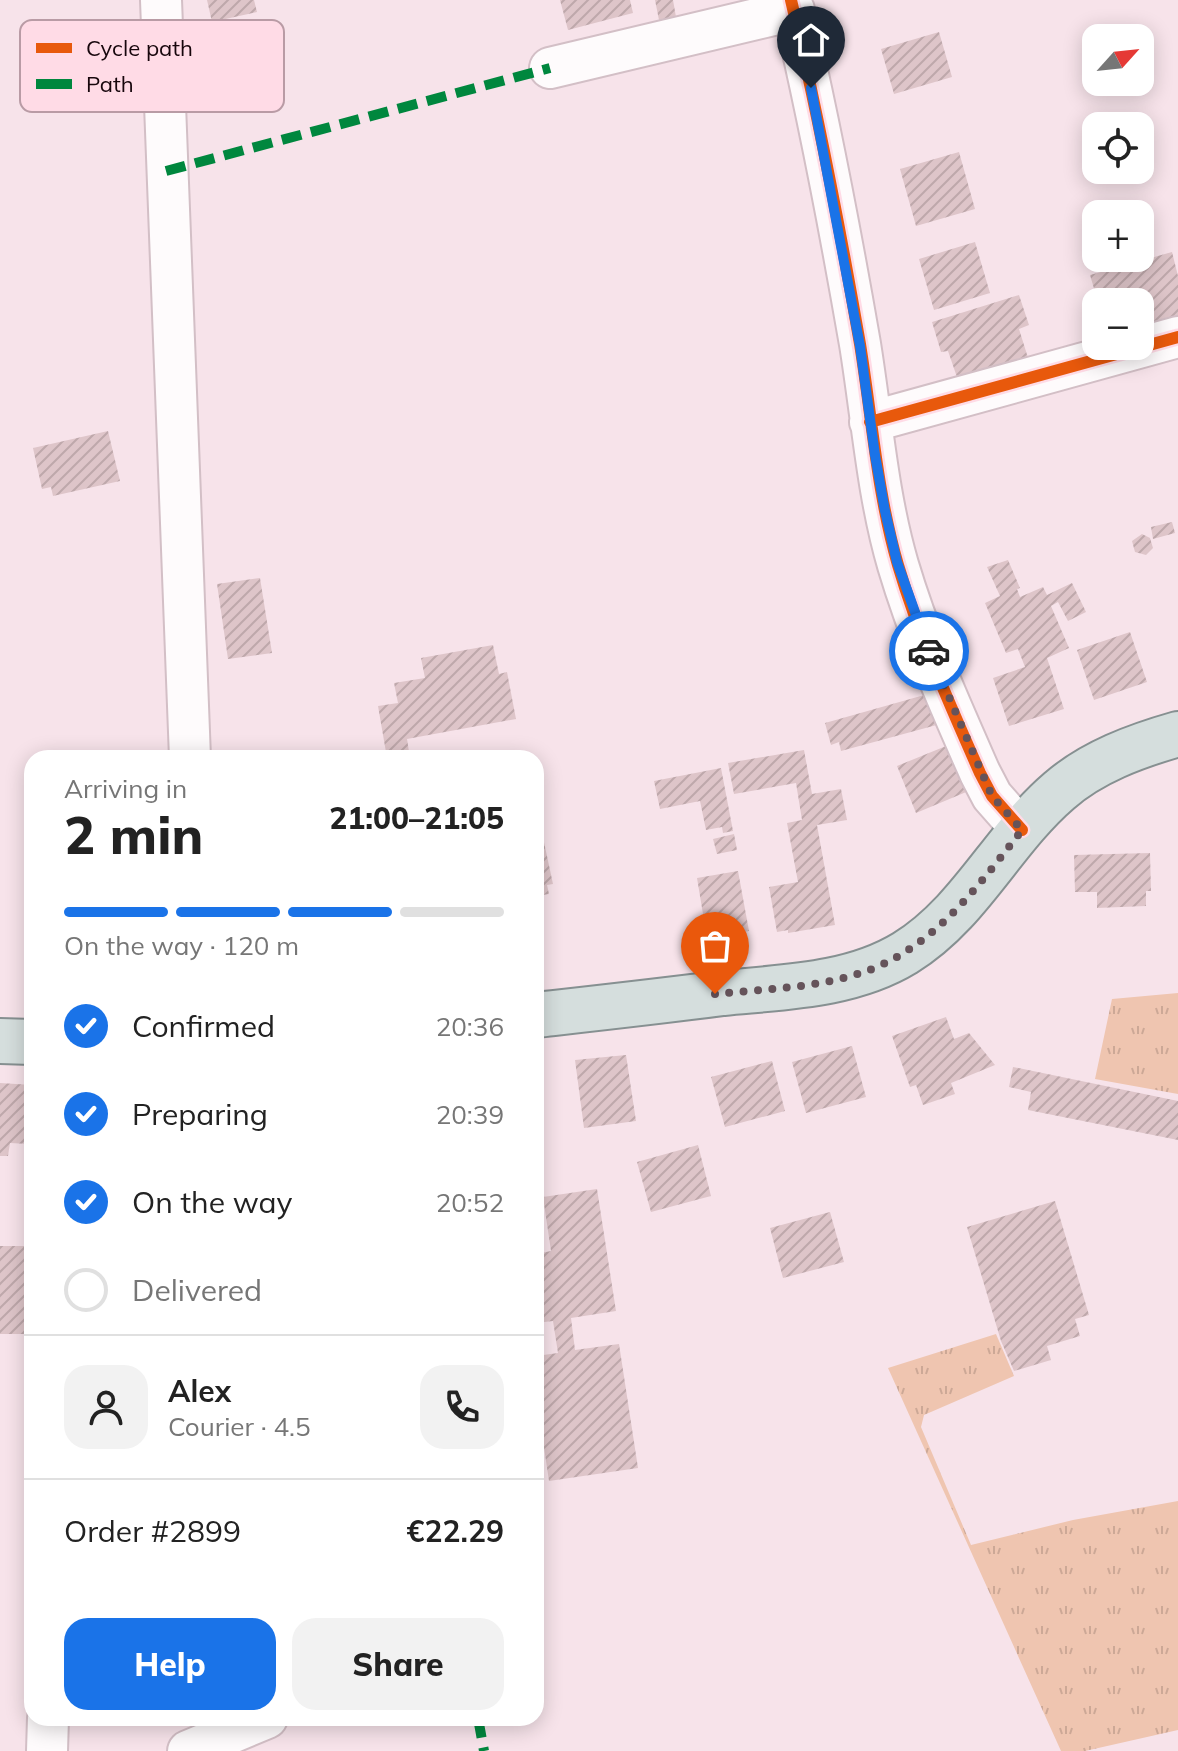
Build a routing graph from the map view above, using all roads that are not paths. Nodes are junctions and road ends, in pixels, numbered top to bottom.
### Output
1 (161, 0) edge
2 (793, 5) edge
3 (162, 20) edge
4 (550, 68) dead end
5 (165, 112) edge
6 (1178, 337) edge
7 (870, 422) junction
8 (1178, 734) edge
9 (190, 750) edge
10 (1022, 830) junction
11 (544, 1014) edge
12 (0, 1041) edge
13 (24, 1042) edge
14 (48, 1726) edge
15 (248, 1726) edge
16 (47, 1751) edge
17 (188, 1751) edge

1 - 3 street
2 - 4 street
2 - 7 street
5 - 9 street
6 - 7 street
7 - 10 street
8 - 10 main road
10 - 11 main road
12 - 13 main road
14 - 16 street
15 - 17 street

